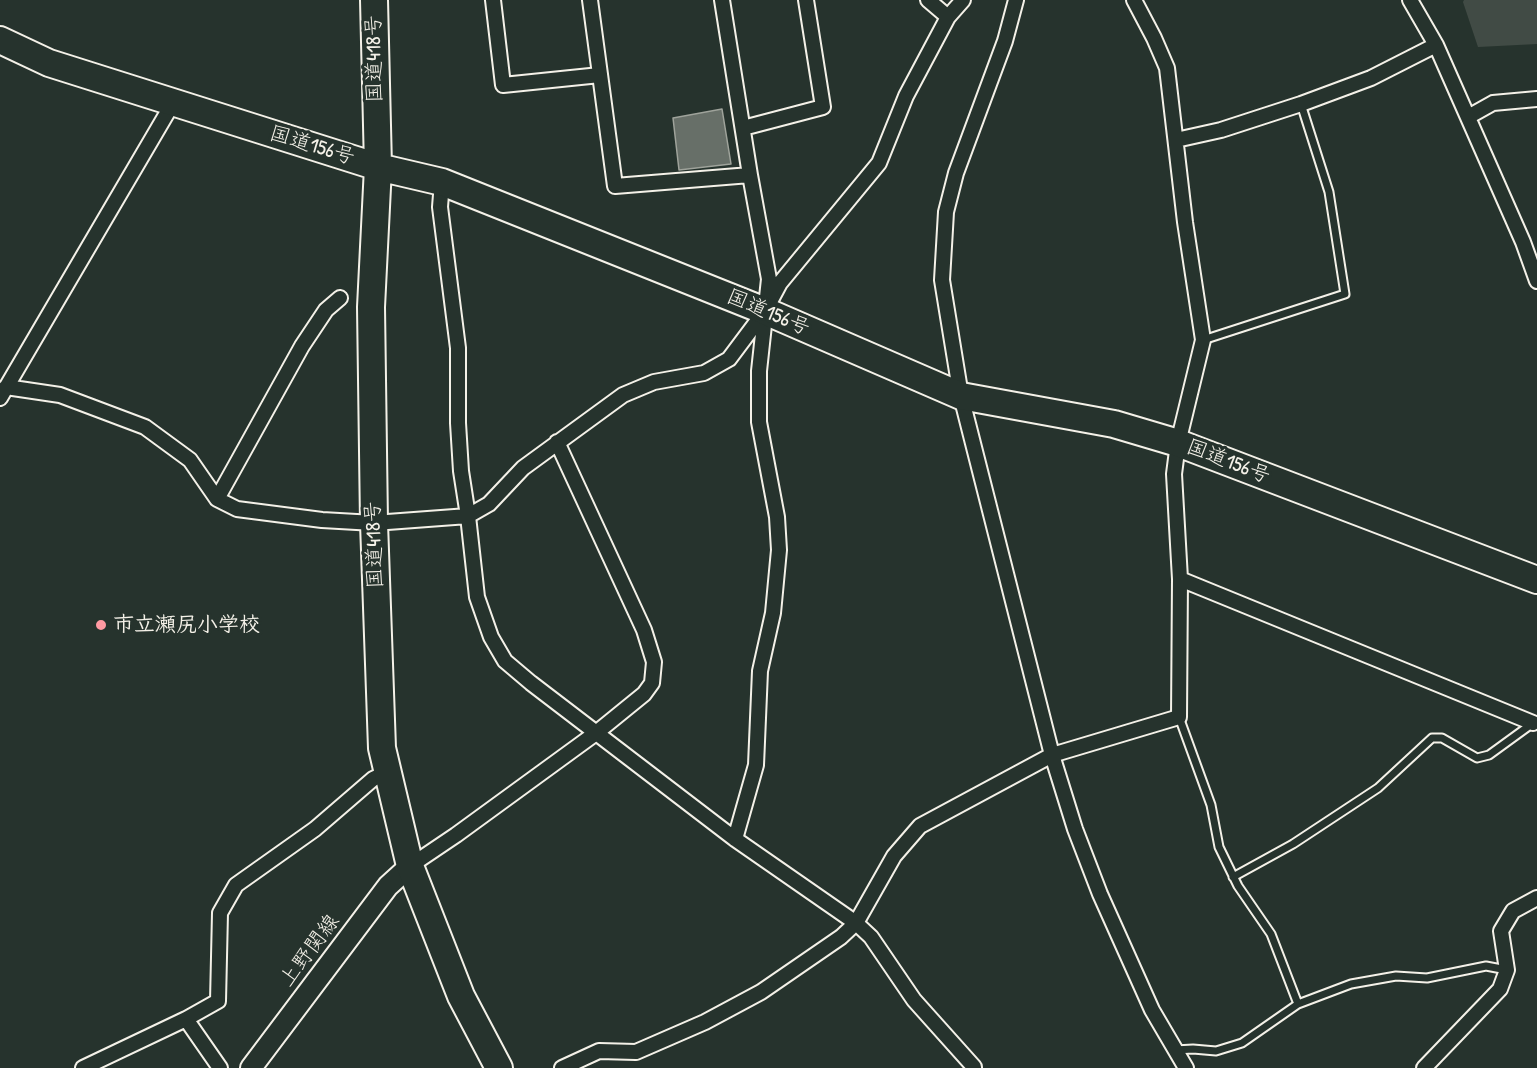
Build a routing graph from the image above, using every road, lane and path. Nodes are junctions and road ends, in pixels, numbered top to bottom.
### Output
1 (374, 0) edge
2 (493, 0) edge
3 (590, 0) edge
4 (722, 0) edge
5 (806, 0) edge
6 (928, 0) edge
7 (963, 0) edge
8 (1016, 0) edge
9 (1134, 0) edge
10 (1410, 0) edge
11 (948, 17) junction
12 (0, 40) edge
13 (1436, 45) junction
14 (600, 75) junction
15 (1537, 99) edge
16 (172, 103) junction
17 (1301, 104) junction
18 (1468, 117) junction
19 (743, 128) junction
20 (1176, 140) junction
21 (378, 166) junction
22 (750, 175) junction
23 (442, 182) junction
24 (1537, 237) edge
25 (1523, 242) junction
26 (1537, 281) edge
27 (340, 298) dead end
28 (765, 311) junction
29 (1203, 340) junction
30 (3, 393) edge
31 (961, 396) junction
32 (557, 442) junction
33 (1178, 443) junction
34 (217, 500) junction
35 (468, 516) junction
36 (374, 523) junction
37 (1180, 579) junction
38 (1537, 580) edge
39 (1179, 717) junction
40 (1535, 722) edge
41 (596, 733) junction
42 (1052, 755) junction
43 (387, 772) junction
44 (735, 839) junction
45 (410, 866) junction
46 (1233, 877) junction
47 (1536, 901) edge
48 (856, 923) junction
49 (1507, 970) junction
50 (1298, 1004) junction
51 (186, 1019) junction
52 (1175, 1050) junction
53 (974, 1067) edge
54 (83, 1068) edge
55 (219, 1068) edge
56 (251, 1068) edge
57 (499, 1068) edge
58 (562, 1068) edge
59 (1186, 1068) edge
60 (1424, 1068) edge

1 - 21 highway, 国道418号
2 - 14 street
3 - 14 street
4 - 19 street
5 - 19 street
6 - 11 street
7 - 11 street
8 - 31 street
9 - 20 street
10 - 13 street
11 - 28 street
12 - 16 highway, 国道156号
13 - 17 street
13 - 18 street
14 - 22 street
15 - 18 street
16 - 21 highway, 国道156号
16 - 30 street
17 - 20 street
17 - 29 lane
18 - 25 street
19 - 22 street
20 - 29 street
21 - 23 highway, 国道156号
21 - 36 highway, 国道418号
22 - 28 street
23 - 28 highway, 国道156号
23 - 35 street
24 - 25 street
25 - 26 street
27 - 34 street
28 - 31 highway, 国道156号
28 - 32 street
28 - 44 street
29 - 33 street
30 - 34 street
31 - 33 highway, 国道156号
31 - 42 street
32 - 35 street
32 - 41 street
33 - 37 street
33 - 38 highway, 国道156号
34 - 36 street
35 - 36 street
35 - 41 street
36 - 43 highway, 国道418号
37 - 39 street
37 - 40 street
39 - 42 street
39 - 46 lane
40 - 46 lane
41 - 44 street
41 - 45 street
42 - 48 street
42 - 52 street
43 - 45 highway, 国道418号
43 - 51 street
44 - 48 street
45 - 56 main road, 上野関線
45 - 57 highway, 国道418号
46 - 50 lane
47 - 49 street
48 - 53 street
48 - 58 street
49 - 50 lane
49 - 60 street
50 - 52 lane
51 - 54 street
51 - 55 street
52 - 59 street

